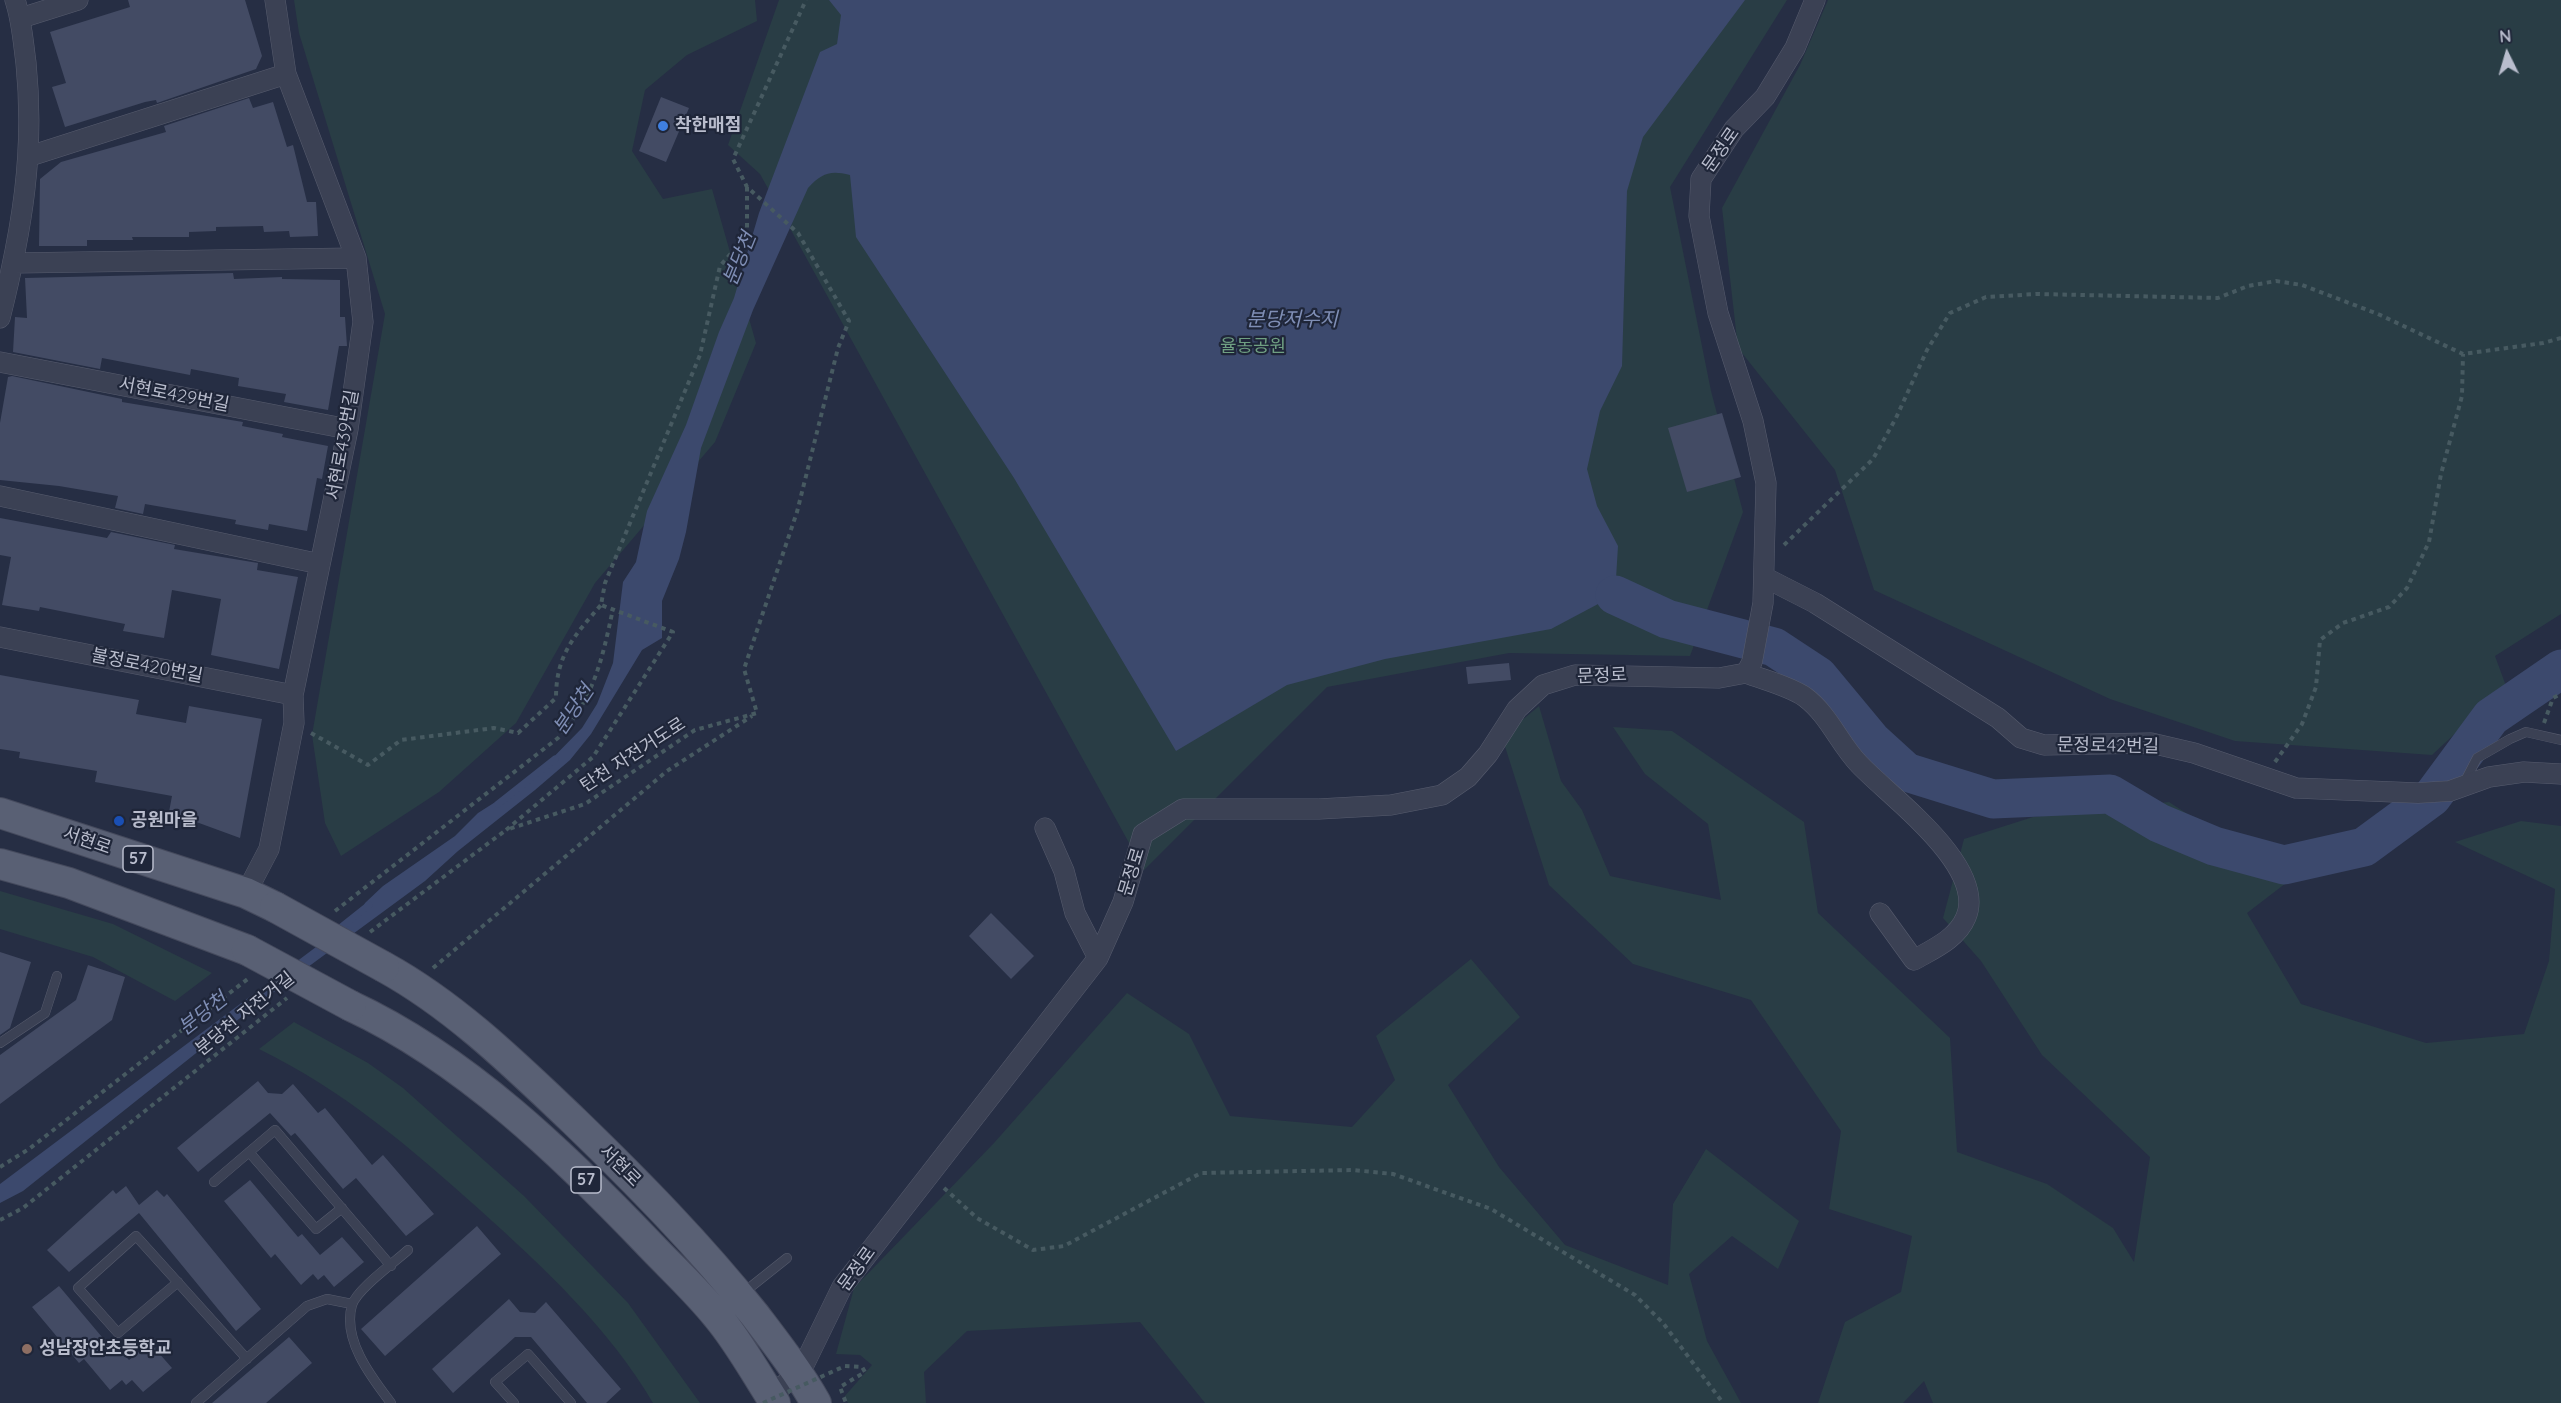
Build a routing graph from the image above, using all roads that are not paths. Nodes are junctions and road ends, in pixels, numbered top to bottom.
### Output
1 (78, 0) edge
2 (274, 0) edge
3 (1815, 0) edge
4 (18, 9) edge
5 (286, 74) junction
6 (30, 156) junction
7 (356, 258) junction
8 (14, 263) junction
9 (0, 318) edge
10 (0, 362) edge
11 (348, 429) junction
12 (0, 496) edge
13 (320, 564) junction
14 (1765, 570) junction
15 (0, 637) edge
16 (1749, 668) junction
17 (293, 694) junction
18 (2561, 740) edge
19 (2561, 774) edge
20 (2456, 789) junction
21 (0, 813) edge
22 (1045, 828) dead end
23 (0, 864) edge
24 (246, 893) junction
25 (1880, 913) dead end
26 (1098, 958) junction
27 (57, 976) dead end
28 (0, 1043) edge
29 (249, 1152) junction
30 (214, 1182) dead end
31 (342, 1208) junction
32 (408, 1250) dead end
33 (787, 1258) dead end
34 (391, 1266) junction
35 (178, 1282) junction
36 (739, 1296) junction
37 (352, 1304) junction
38 (247, 1359) junction
39 (800, 1373) junction
40 (769, 1400) edge
41 (509, 1402) edge
42 (196, 1403) edge
43 (391, 1403) edge
44 (571, 1403) edge
45 (816, 1403) edge

1 - 4 street
2 - 5 street, 서현로439번길
3 - 14 street, 문정로
4 - 6 street
5 - 6 street
5 - 7 street, 서현로439번길
6 - 8 street
7 - 8 street
7 - 11 street, 서현로439번길
8 - 9 street
10 - 11 street, 서현로429번길
11 - 13 street, 서현로439번길
12 - 13 street
13 - 17 street, 서현로439번길
14 - 16 street, 문정로
14 - 20 street, 문정로42번길
15 - 17 street, 불정로420번길
16 - 25 street
16 - 26 street, 문정로
17 - 24 street, 서현로439번길
18 - 20 lane
19 - 20 street, 문정로42번길
21 - 24 main road, 서현로 / 57
22 - 26 street
23 - 40 main road, 서현로 / 57, bridge
24 - 36 main road, 서현로 / 57, bridge
26 - 39 street, 문정로
27 - 28 lane
29 - 30 lane
29 - 31 lane
29 - 31 lane
31 - 34 lane
32 - 34 lane
33 - 36 lane
34 - 37 lane
35 - 35 lane
35 - 38 lane
36 - 39 main road, 서현로 / 57
37 - 38 lane
37 - 43 lane
38 - 42 lane
39 - 40 street, 문정로
39 - 45 main road, 서현로 / 57
41 - 44 lane

